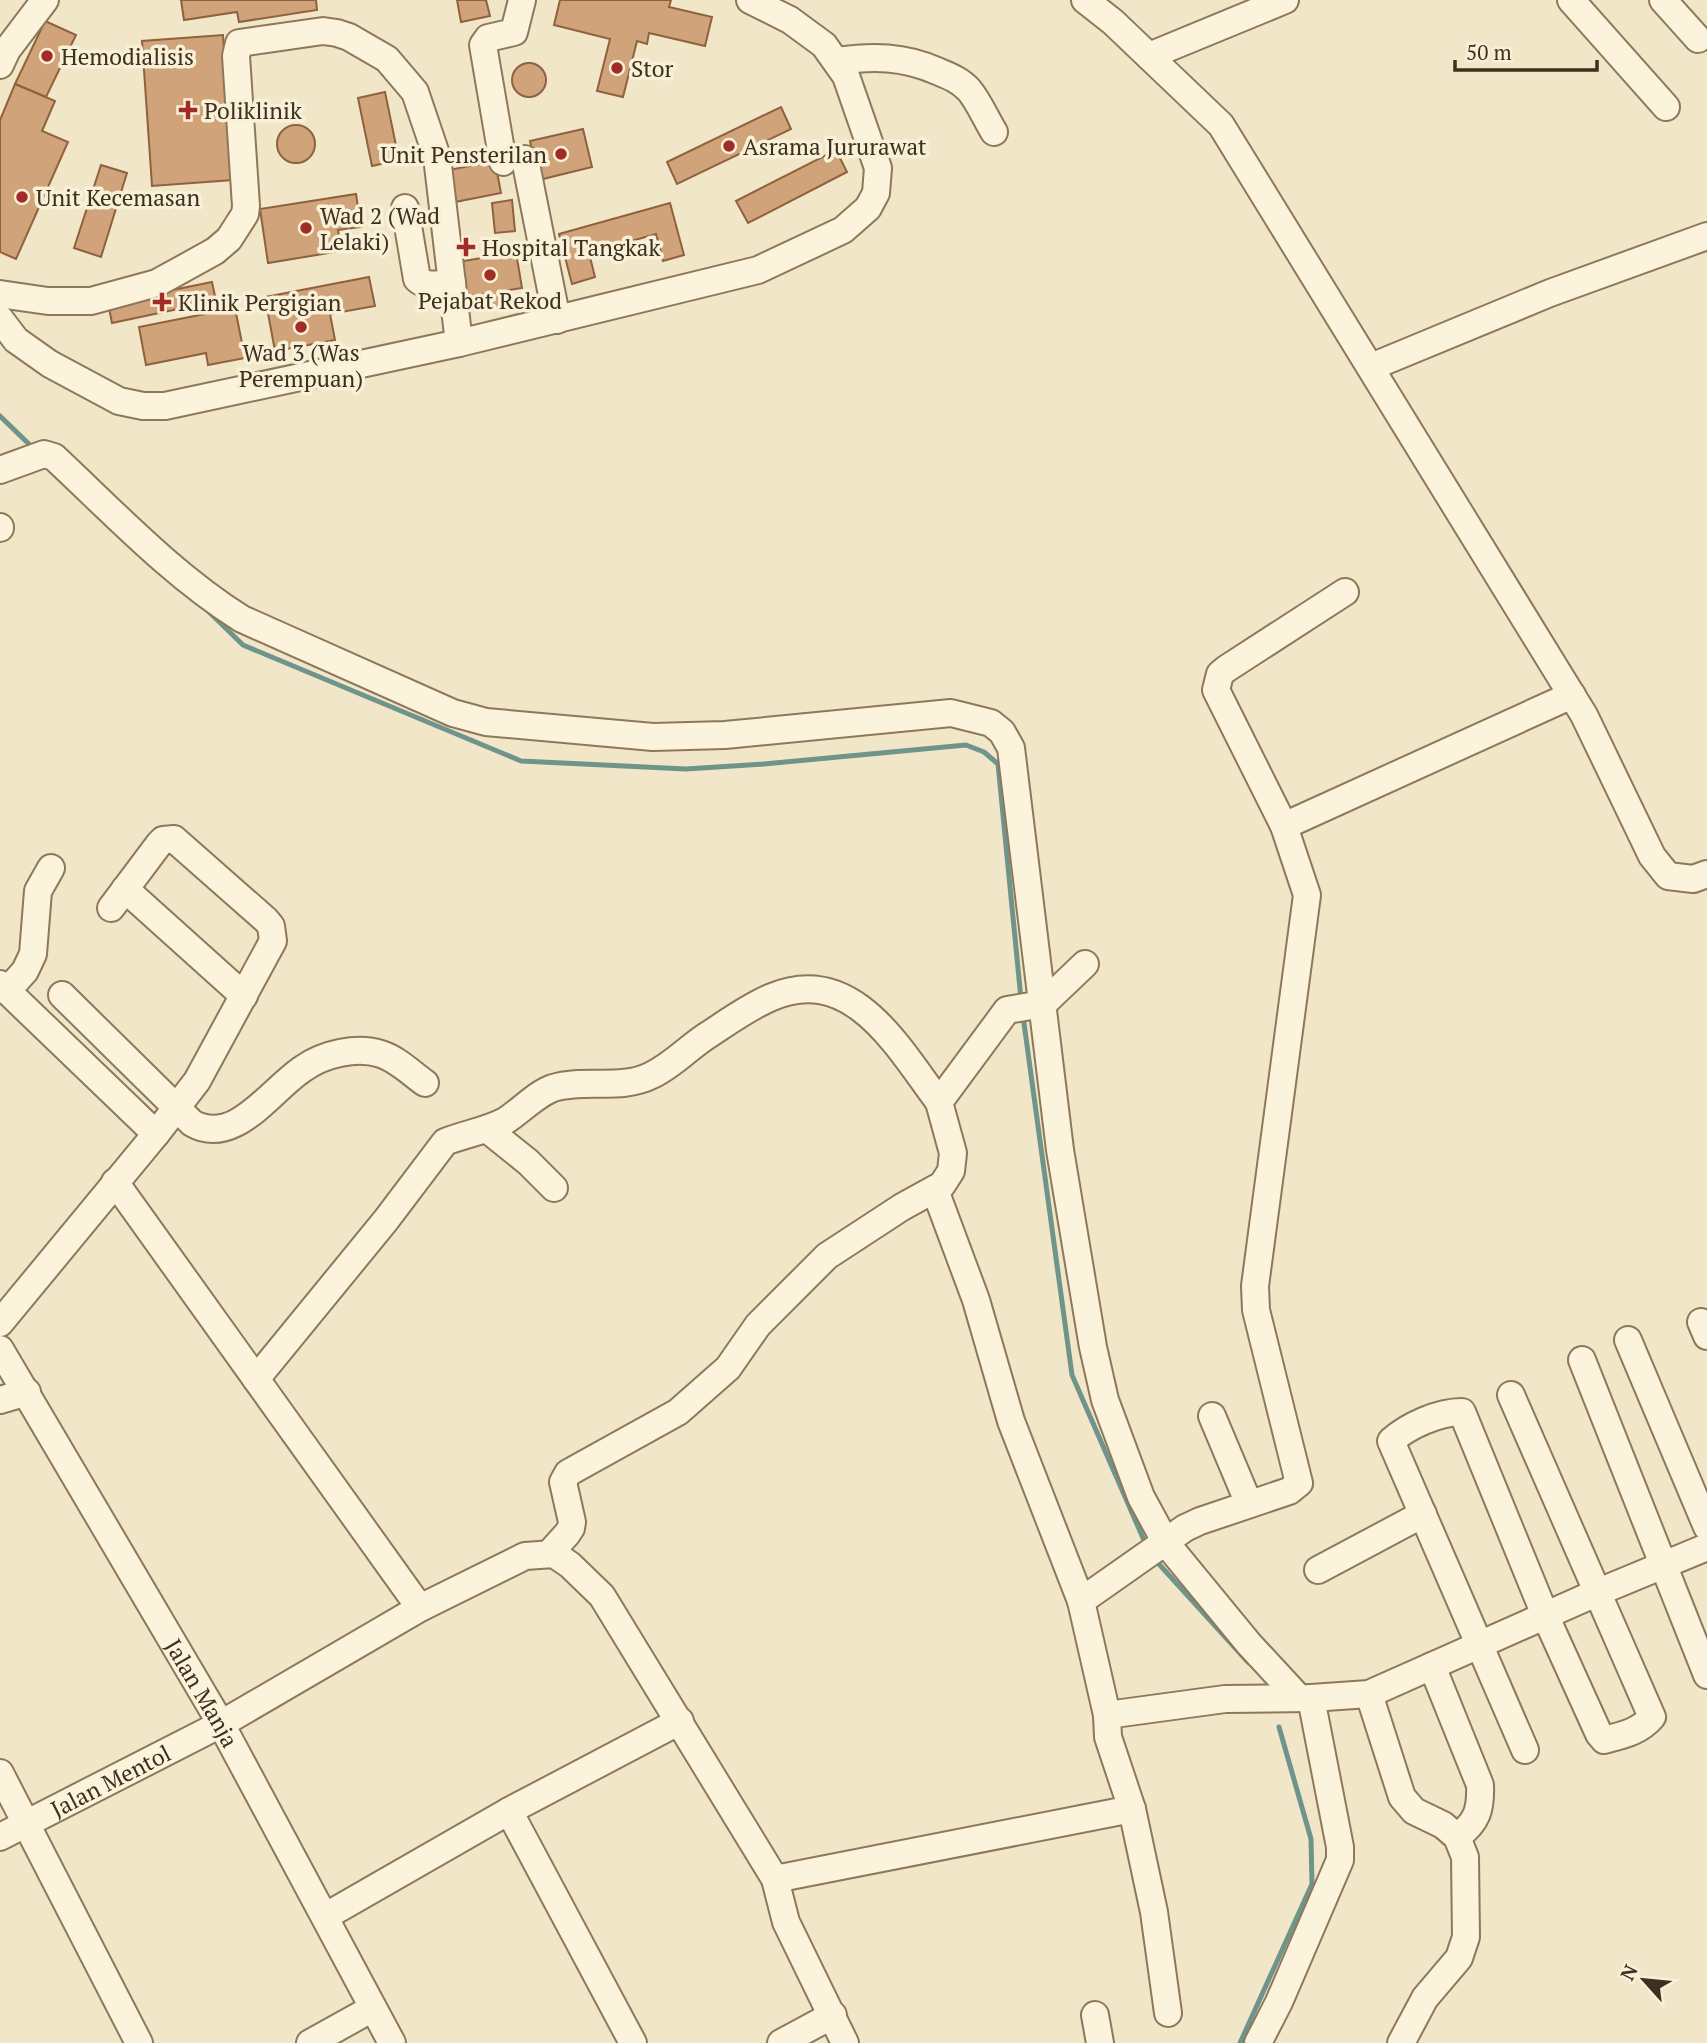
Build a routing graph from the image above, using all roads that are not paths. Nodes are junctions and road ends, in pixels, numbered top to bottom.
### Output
1 (45, 0) edge
2 (522, 0) edge
3 (750, 0) edge
4 (1085, 0) edge
5 (1285, 0) edge
6 (1572, 0) edge
7 (1663, 0) edge
8 (1698, 39) dead end
9 (1149, 56) junction
10 (836, 61) junction
11 (0, 65) edge
12 (1666, 107) dead end
13 (994, 132) dead end
14 (405, 208) dead end
15 (1707, 236) edge
16 (452, 283) junction
17 (0, 294) edge
18 (0, 319) edge
19 (557, 320) junction
20 (459, 343) junction
21 (1371, 367) junction
22 (0, 470) edge
23 (1345, 592) dead end
24 (1572, 695) junction
25 (1284, 825) junction
26 (51, 868) dead end
27 (1707, 874) edge
28 (1085, 964) dead end
29 (4, 988) edge
30 (62, 995) dead end
31 (244, 996) junction
32 (1031, 1005) junction
33 (425, 1083) dead end
34 (939, 1102) junction
35 (178, 1107) junction
36 (487, 1129) junction
37 (156, 1134) junction
38 (115, 1182) junction
39 (554, 1188) dead end
40 (935, 1189) junction
41 (0, 1323) edge
42 (1628, 1340) dead end
43 (0, 1349) edge
44 (1582, 1360) dead end
45 (256, 1379) junction
46 (27, 1392) junction
47 (1511, 1395) dead end
48 (0, 1400) edge
49 (1212, 1416) dead end
50 (1250, 1504) junction
51 (1423, 1514) junction
52 (1707, 1527) edge
53 (1166, 1542) junction
54 (1707, 1547) edge
55 (549, 1553) junction
56 (1664, 1565) junction
57 (1318, 1570) dead end
58 (1596, 1593) junction
59 (1081, 1601) junction
60 (420, 1608) junction
61 (1545, 1615) junction
62 (1479, 1644) junction
63 (1432, 1666) junction
64 (1707, 1675) edge
65 (1369, 1694) junction
66 (1305, 1698) junction
67 (1107, 1715) junction
68 (680, 1721) junction
69 (221, 1724) junction
70 (1525, 1749) dead end
71 (0, 1773) edge
72 (1132, 1809) junction
73 (509, 1811) junction
74 (27, 1822) junction
75 (0, 1837) edge
76 (1457, 1837) junction
77 (775, 1879) junction
78 (326, 1916) junction
79 (373, 2008) junction
80 (1168, 2013) dead end
81 (833, 2015) junction
82 (1094, 2015) dead end
83 (133, 2041) edge
84 (310, 2043) edge
85 (392, 2043) edge
86 (633, 2043) edge
87 (781, 2043) edge
88 (845, 2043) edge
89 (1100, 2043) edge
90 (1258, 2043) edge
91 (1401, 2043) edge

1 - 11 street
2 - 19 street
3 - 10 street
4 - 9 street
5 - 9 street
6 - 12 street
7 - 8 street
9 - 21 street
10 - 13 street
10 - 19 street
14 - 16 street
15 - 21 street
16 - 17 street
16 - 20 street
18 - 20 street
19 - 20 street
21 - 24 street
22 - 32 street
23 - 25 street
24 - 25 street
24 - 27 street
25 - 50 street
26 - 29 street
28 - 32 street
29 - 37 street
30 - 35 street
31 - 31 street
31 - 35 street
32 - 34 street
32 - 53 street
33 - 35 street
34 - 36 street
34 - 40 street
35 - 37 street
36 - 39 street
36 - 45 street
37 - 38 street
38 - 41 street
38 - 45 street
40 - 55 street
40 - 59 street
42 - 52 street
43 - 46 street, Jalan Manja
44 - 56 street
45 - 60 street
46 - 48 street
46 - 69 street, Jalan Manja
47 - 58 street
49 - 50 street
50 - 53 street
51 - 57 street
51 - 61 street
51 - 62 street
53 - 59 street
53 - 66 street
54 - 56 street
55 - 60 street, Jalan Mentol
55 - 68 street
56 - 58 street
56 - 64 street
58 - 61 street
58 - 61 street
59 - 67 street
60 - 69 street, Jalan Mentol
61 - 62 street
62 - 63 street
62 - 70 street
63 - 65 street
63 - 76 street
65 - 66 street
65 - 76 street
66 - 67 street
66 - 90 street
67 - 72 street
68 - 73 street
68 - 77 street
69 - 74 street, Jalan Mentol
69 - 78 street, Jalan Manja
71 - 74 street
72 - 77 street
72 - 80 street
73 - 78 street
73 - 86 street
74 - 75 street, Jalan Mentol
74 - 83 street
76 - 91 street
77 - 81 street
78 - 79 street, Jalan Manja
79 - 84 street
79 - 85 street, Jalan Manja
81 - 87 street
81 - 88 street
82 - 89 street

